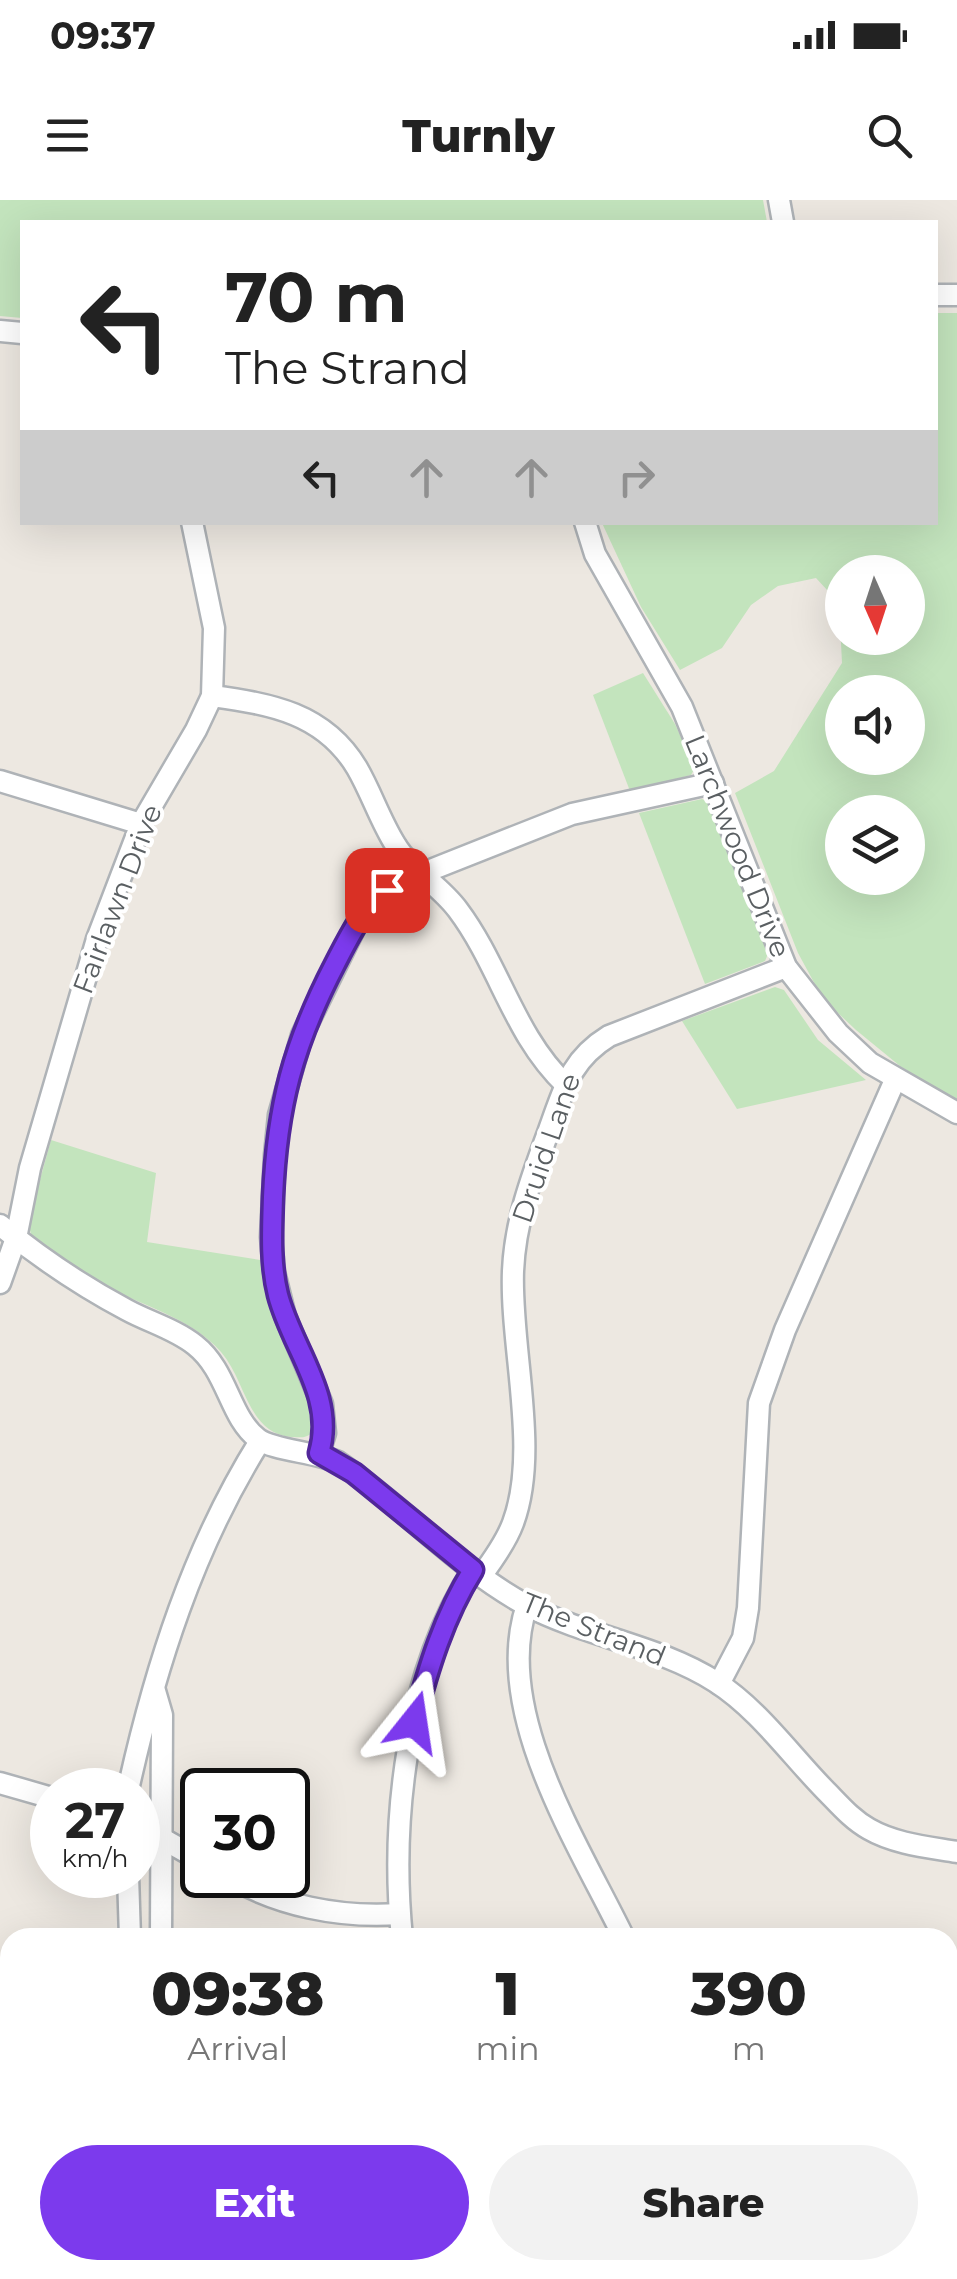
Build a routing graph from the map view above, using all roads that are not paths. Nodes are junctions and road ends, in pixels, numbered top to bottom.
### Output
1 (193, 525) edge
2 (586, 525) edge
3 (212, 696) junction
4 (0, 781) edge
5 (712, 783) junction
6 (141, 824) junction
7 (423, 873) junction
8 (786, 967) junction
9 (895, 1080) junction
10 (566, 1085) junction
11 (957, 1113) edge
12 (8, 1231) edge
13 (0, 1283) edge
14 (260, 1441) junction
15 (319, 1453) junction
16 (477, 1573) junction
17 (527, 1605) junction
18 (719, 1684) junction
19 (155, 1691) junction
20 (133, 1768) edge
21 (0, 1784) edge
22 (30, 1792) edge
23 (160, 1837) junction
24 (180, 1848) edge
25 (957, 1852) edge
26 (129, 1898) edge
27 (277, 1898) edge
28 (399, 1914) junction
29 (130, 1928) edge
30 (161, 1928) edge
31 (401, 1928) edge
32 (619, 1928) edge

1 - 3 street, Fairlawn Drive
2 - 5 street, Larchwood Drive
3 - 6 street, Fairlawn Drive
3 - 7 street
4 - 6 street
5 - 7 street
5 - 8 street, Larchwood Drive
6 - 12 street, Fairlawn Drive
7 - 10 street
7 - 15 street
8 - 9 street, Larchwood Drive
8 - 10 street, Druid Lane
9 - 11 street, Larchwood Drive
9 - 18 street
10 - 16 street, Druid Lane
12 - 13 street, Fairlawn Drive
12 - 14 street
14 - 15 street, The Strand
14 - 19 street
15 - 16 street, The Strand
16 - 17 street, The Strand
16 - 28 street, Druid Lane
17 - 18 street, The Strand
17 - 32 street
18 - 25 street, The Strand
19 - 20 street
19 - 23 street
21 - 22 street
23 - 24 street
23 - 30 street
26 - 29 street
27 - 28 street
28 - 31 street, Druid Lane

